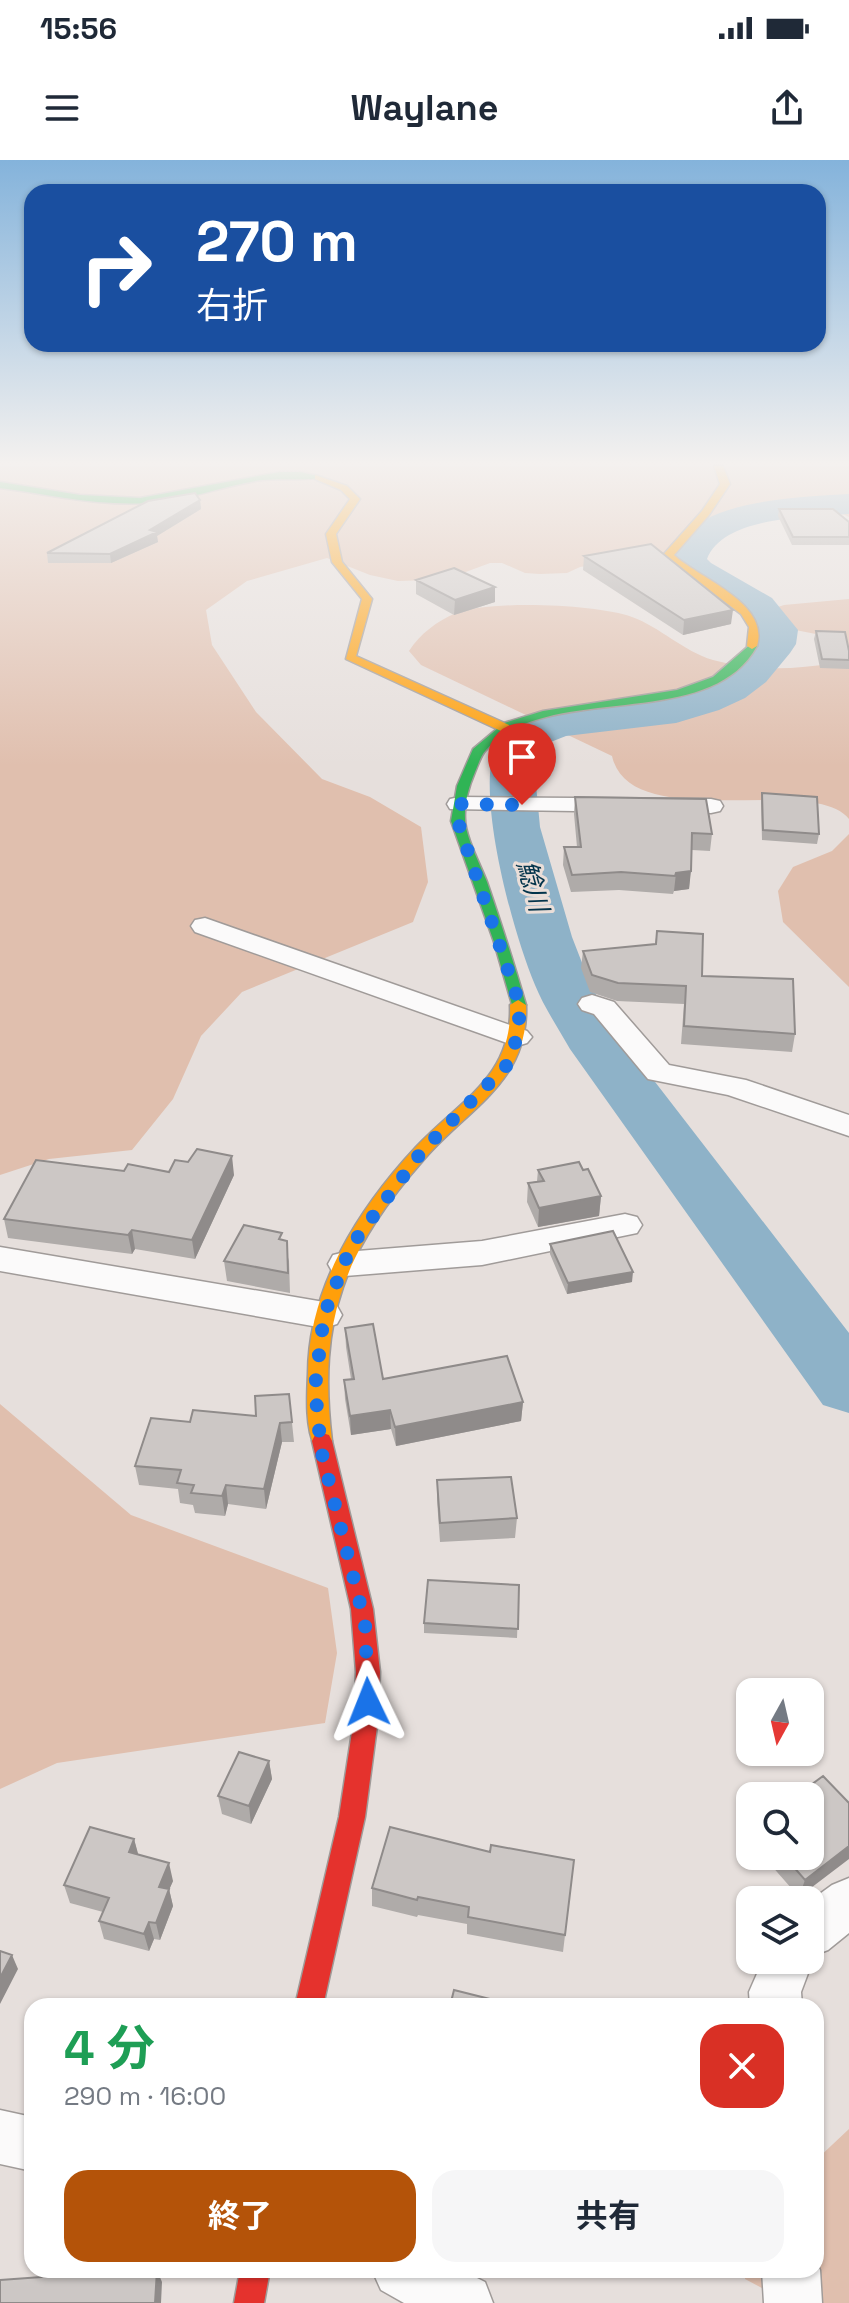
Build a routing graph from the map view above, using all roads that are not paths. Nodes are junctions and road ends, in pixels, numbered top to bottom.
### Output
1 (340, 566) edge
2 (676, 566) edge
3 (505, 728) junction
4 (459, 804) junction
5 (711, 806) edge
6 (205, 926) dead end
7 (592, 1004) dead end
8 (517, 1037) junction
9 (849, 1126) edge
10 (625, 1225) dead end
11 (0, 1259) edge
12 (345, 1264) junction
13 (324, 1315) junction
14 (849, 1902) edge
15 (824, 1921) edge
16 (782, 1974) edge
17 (311, 1998) edge
18 (775, 1998) edge
19 (0, 2137) edge
20 (24, 2142) edge
21 (254, 2278) edge
22 (416, 2278) edge
23 (791, 2278) edge
24 (249, 2303) edge
25 (464, 2303) edge
26 (793, 2303) edge

1 - 3 street
2 - 3 street
3 - 4 street
4 - 5 street
4 - 8 street
6 - 8 street
7 - 9 street
8 - 12 street
10 - 12 street
11 - 13 street
12 - 13 street
13 - 17 street
14 - 15 street
16 - 18 street
19 - 20 street
21 - 24 street
22 - 25 street
23 - 26 street

